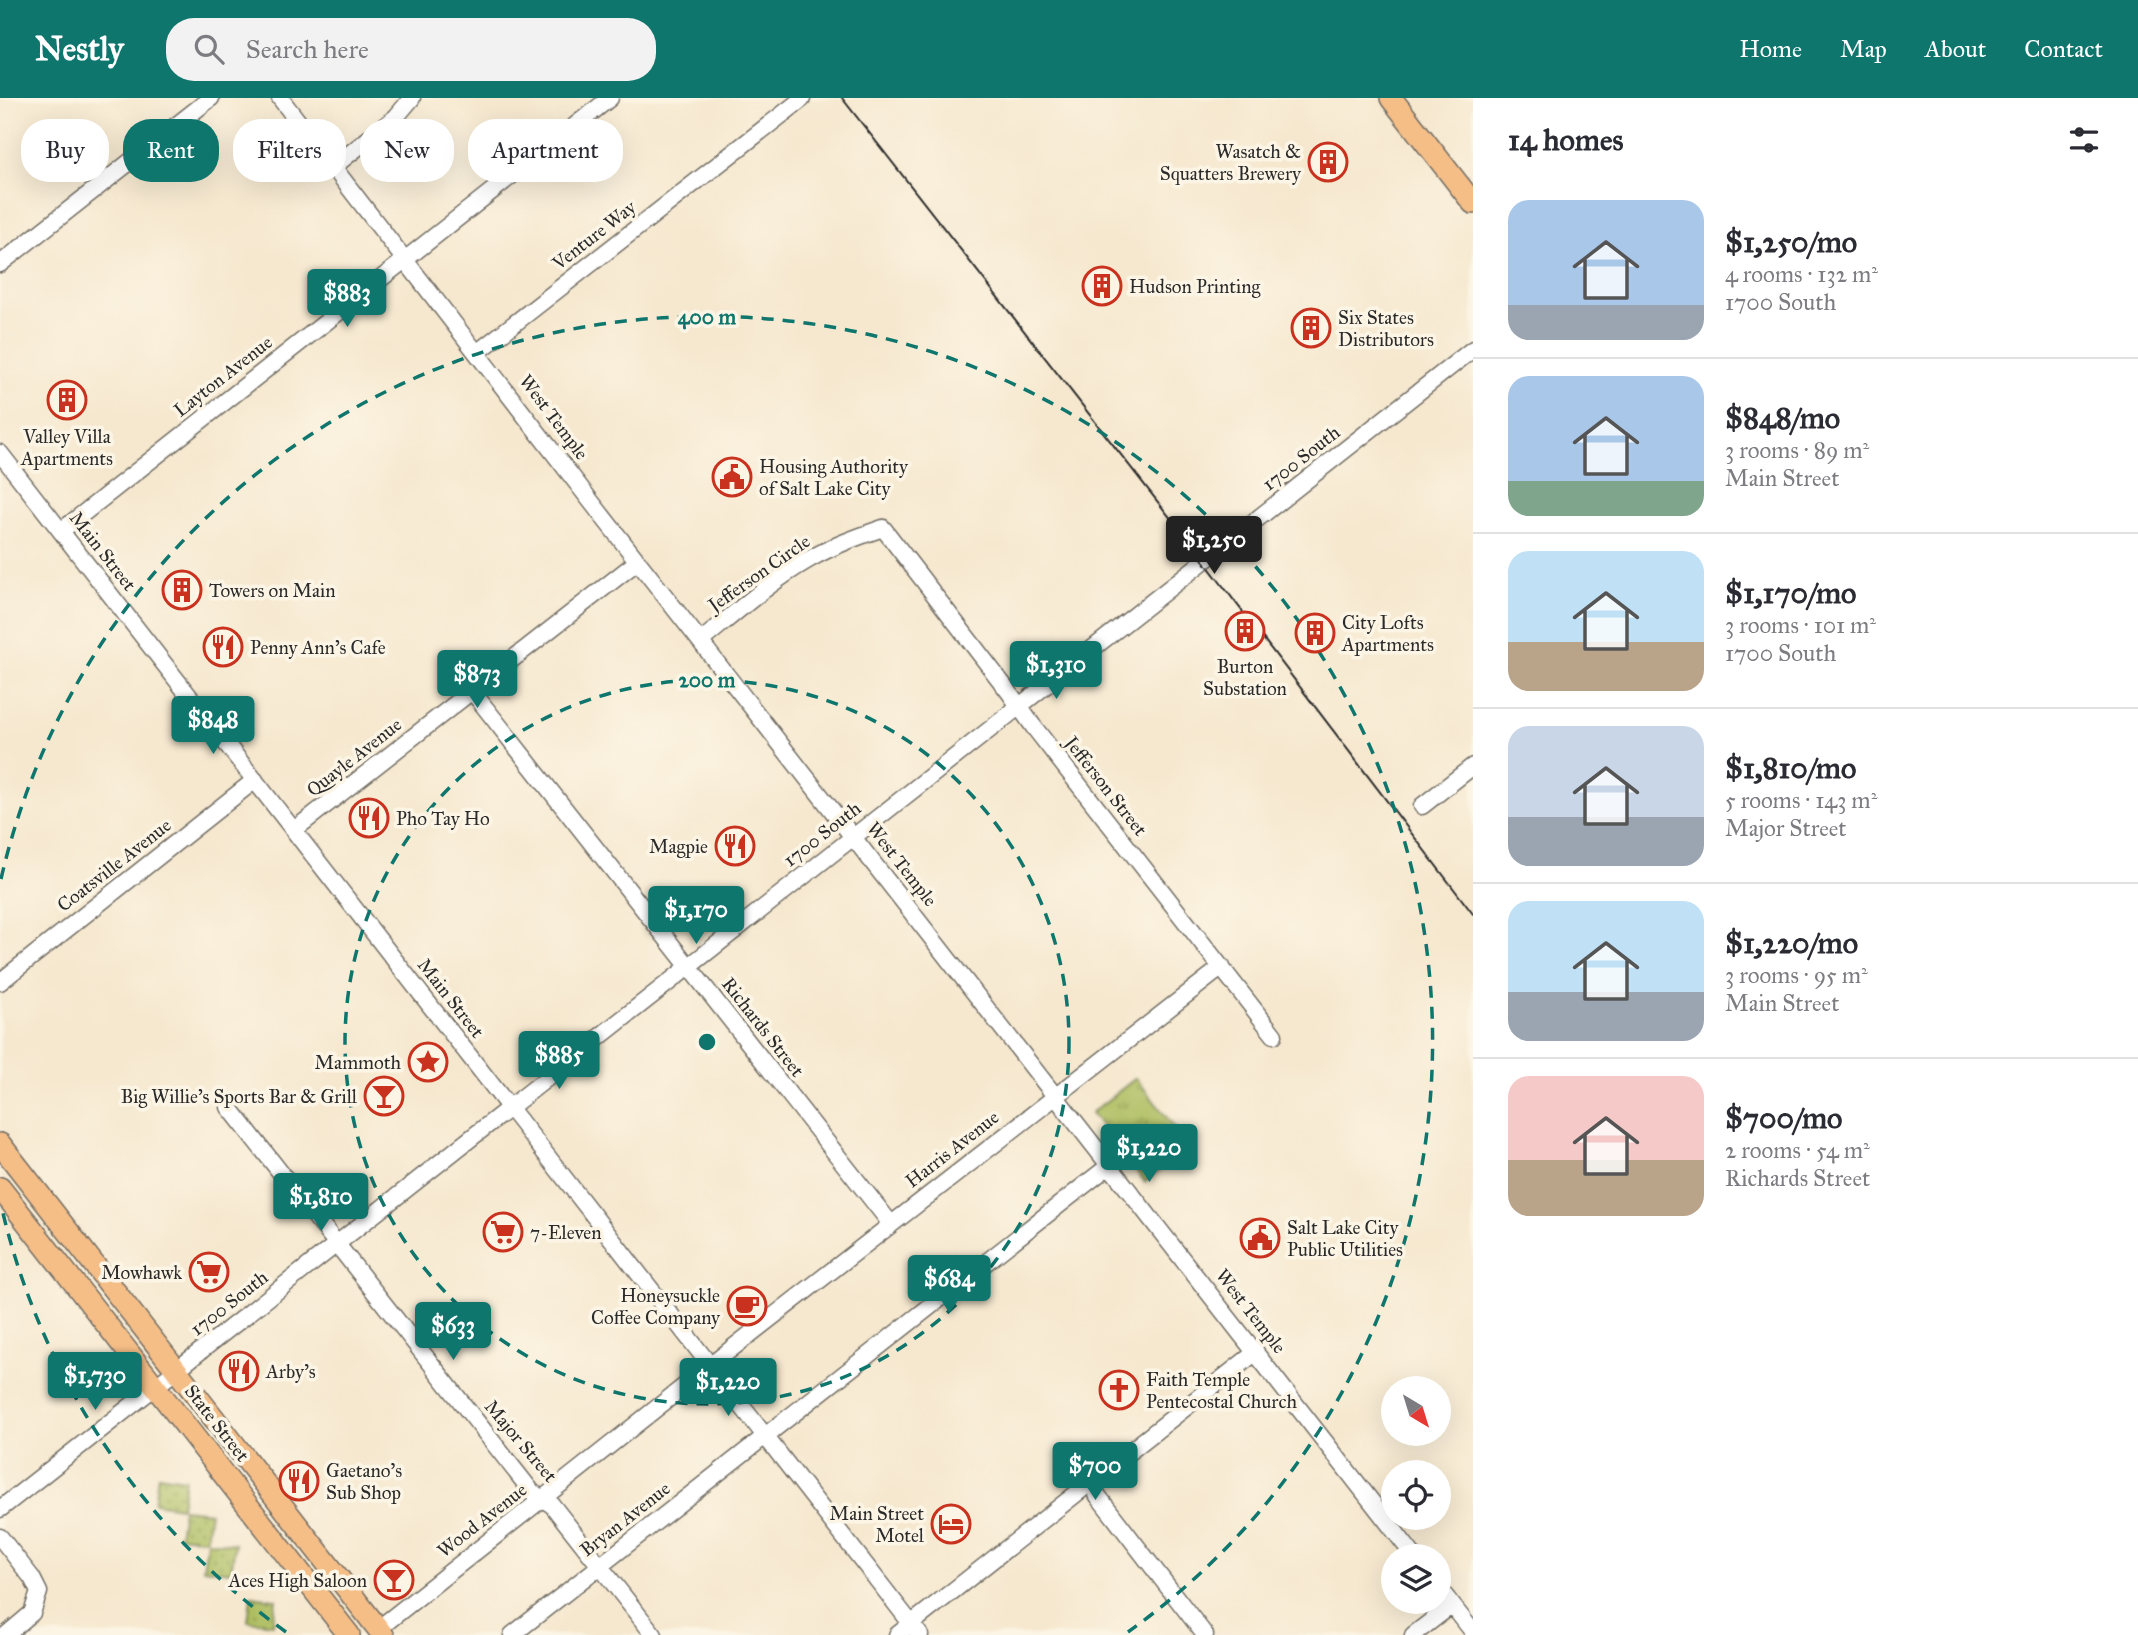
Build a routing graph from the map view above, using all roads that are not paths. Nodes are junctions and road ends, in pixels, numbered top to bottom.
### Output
1 (211, 98) edge
2 (280, 98) edge
3 (412, 98) edge
4 (610, 98) edge
5 (1391, 98) edge
6 (802, 99) edge
7 (296, 119) edge
8 (346, 157) edge
9 (344, 182) edge
10 (1473, 203) edge
11 (404, 260) junction
12 (0, 264) edge
13 (1473, 349) edge
14 (478, 352) junction
15 (0, 453) edge
16 (883, 528) joint
17 (61, 531) junction
18 (638, 561) junction
19 (701, 641) junction
20 (472, 691) junction
21 (1019, 706) junction
22 (1473, 766) edge
23 (255, 780) junction
24 (1422, 806) dead end
25 (294, 830) junction
26 (853, 836) junction
27 (688, 966) junction
28 (1222, 967) junction
29 (0, 982) edge
30 (1274, 1035) dead end
31 (1055, 1095) junction
32 (229, 1107) dead end
33 (509, 1107) junction
34 (0, 1144) edge
35 (1110, 1165) junction
36 (0, 1188) edge
37 (891, 1224) junction
38 (337, 1244) junction
39 (1256, 1352) junction
40 (711, 1366) junction
41 (177, 1371) junction
42 (156, 1388) junction
43 (765, 1436) junction
44 (1091, 1483) junction
45 (542, 1499) junction
46 (0, 1509) edge
47 (0, 1538) edge
48 (1405, 1544) edge
49 (600, 1566) junction
50 (1452, 1605) joint
51 (916, 1629) edge
52 (381, 1632) edge
53 (1473, 1632) edge
54 (6, 1635) edge
55 (349, 1635) edge
56 (512, 1635) edge
57 (654, 1635) edge
58 (897, 1635) edge
59 (1205, 1635) edge
60 (1413, 1635) edge

1 - 12 street
2 - 7 street, West Temple
3 - 8 street
4 - 11 street, Layton Avenue
5 - 10 main road
6 - 14 street, Venture Way
9 - 11 street, West Temple
11 - 14 street, West Temple
11 - 17 street, Layton Avenue
13 - 21 street, 1700 South
14 - 18 street, West Temple
15 - 17 street, Main Street
16 - 19 street, Jefferson Circle
16 - 21 street, Jefferson Street
17 - 23 street, Main Street
18 - 19 street, West Temple
18 - 20 street, Quayle Avenue
19 - 26 street, West Temple
20 - 25 street, Quayle Avenue
20 - 27 street, Richards Street
21 - 26 street, 1700 South
21 - 28 street, Jefferson Street
22 - 24 street
23 - 25 street, Main Street
23 - 29 street, Coatsville Avenue
25 - 33 street, Main Street
26 - 27 street, 1700 South
26 - 31 street, West Temple
27 - 33 street, 1700 South
27 - 37 street, Richards Street
28 - 30 street, Jefferson Street
28 - 31 street, Harris Avenue
31 - 35 street, West Temple
31 - 37 street, Harris Avenue
32 - 38 street, Major Street
33 - 38 street, 1700 South
33 - 40 street, Main Street
34 - 41 main road, State Street
35 - 39 street, West Temple
35 - 43 street, Bryan Avenue
36 - 42 main road, State Street
37 - 40 street, Harris Avenue
38 - 41 street, 1700 South
38 - 45 street, Major Street
39 - 44 street
39 - 48 street, West Temple
40 - 43 street, Main Street
40 - 45 street, Wood Avenue
41 - 42 street, 1700 South
41 - 52 main road, State Street
42 - 46 street, 1700 South
42 - 55 main road, State Street
43 - 49 street, Bryan Avenue
43 - 51 street, Main Street
44 - 51 street
44 - 59 street
45 - 49 street, Major Street
45 - 52 street, Wood Avenue
47 - 54 street
49 - 56 street, Bryan Avenue
49 - 57 street, Major Street
50 - 53 street
50 - 60 street
51 - 58 street

